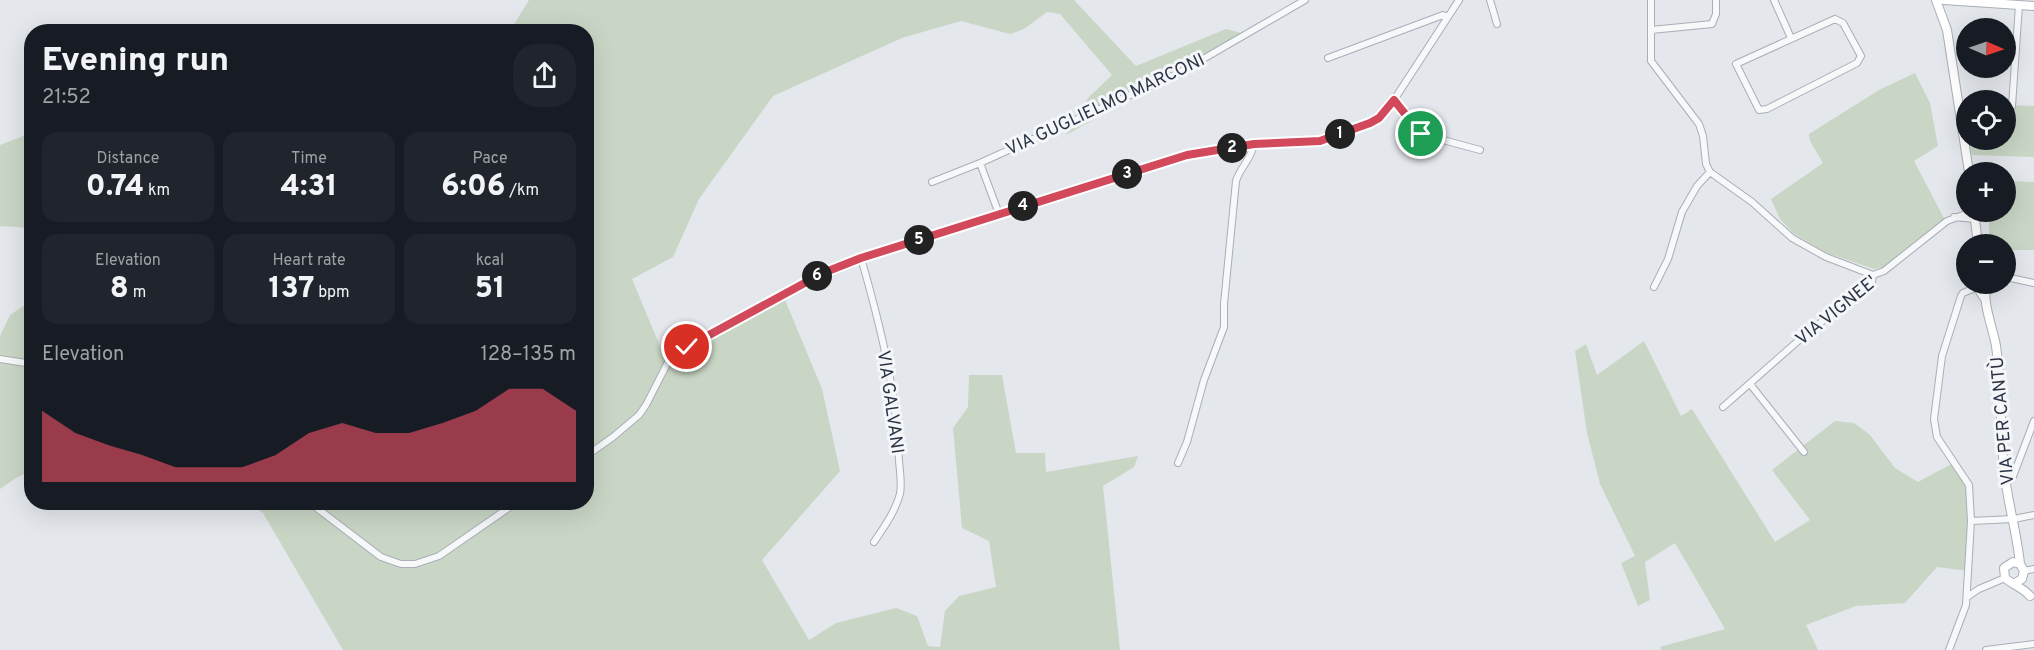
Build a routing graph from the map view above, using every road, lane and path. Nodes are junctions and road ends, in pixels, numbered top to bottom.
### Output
1 (1305, 0) edge
2 (1459, 0) edge
3 (1490, 0) edge
4 (1651, 0) edge
5 (1716, 0) edge
6 (1774, 0) edge
7 (1936, 0) edge
8 (1944, 0) edge
9 (1964, 2) junction
10 (2019, 5) junction
11 (2034, 6) edge
12 (1448, 17) junction
13 (1944, 20) junction
14 (1497, 24) dead end
15 (1651, 30) junction
16 (1791, 38) junction
17 (1328, 58) dead end
18 (2013, 90) edge
19 (1394, 100) junction
20 (1254, 144) junction
21 (1480, 150) dead end
22 (1968, 162) edge
23 (980, 163) junction
24 (1710, 172) junction
25 (932, 182) dead end
26 (999, 214) junction
27 (1956, 217) edge
28 (861, 258) junction
29 (1874, 275) junction
30 (2016, 279) edge
31 (2034, 283) edge
32 (1654, 287) dead end
33 (1962, 294) edge
34 (1981, 294) edge
35 (1986, 294) edge
36 (1986, 299) junction
37 (0, 359) edge
38 (24, 363) edge
39 (1750, 384) junction
40 (1723, 407) dead end
41 (2034, 420) edge
42 (594, 450) edge
43 (1804, 452) dead end
44 (1178, 463) dead end
45 (2006, 481) junction
46 (319, 510) edge
47 (505, 510) edge
48 (2034, 515) edge
49 (2014, 519) junction
50 (1971, 521) junction
51 (874, 542) dead end
52 (2034, 569) edge
53 (2019, 572) junction
54 (2005, 578) junction
55 (1967, 597) junction
56 (2032, 599) edge
57 (2034, 644) edge
58 (1949, 650) edge
59 (1986, 650) edge

1 - 23 street, VIA GUGLIELMO MARCONI
2 - 12 street
3 - 14 street
4 - 15 street
5 - 15 street
6 - 16 street
7 - 13 main road
8 - 9 main road
9 - 10 main road
9 - 13 main road
10 - 11 main road
10 - 18 street
12 - 17 street
12 - 19 street
13 - 22 main road
15 - 24 street
16 - 16 street
19 - 20 street
19 - 21 street
20 - 26 street
20 - 44 street
23 - 25 street, VIA GUGLIELMO MARCONI
23 - 26 street
24 - 29 street
24 - 32 street
26 - 28 street
27 - 29 street, VIA VIGNEE'
28 - 42 street
28 - 51 street, VIA GALVANI
29 - 39 street, VIA VIGNEE'
30 - 31 street
33 - 50 street
34 - 36 main road, VIA PER CANTÙ
35 - 36 main road, VIA PER CANTÙ
36 - 45 main road, VIA PER CANTÙ
37 - 38 street
39 - 40 street, VIA VIGNEE'
39 - 43 street
41 - 45 street
45 - 49 main road, VIA PER CANTÙ
46 - 47 street
48 - 49 street
49 - 50 street
49 - 53 main road, VIA PER CANTÙ
50 - 55 street
52 - 53 street
53 - 54 main road
53 - 54 main road
53 - 56 main road
54 - 55 street
55 - 58 street
57 - 59 street

